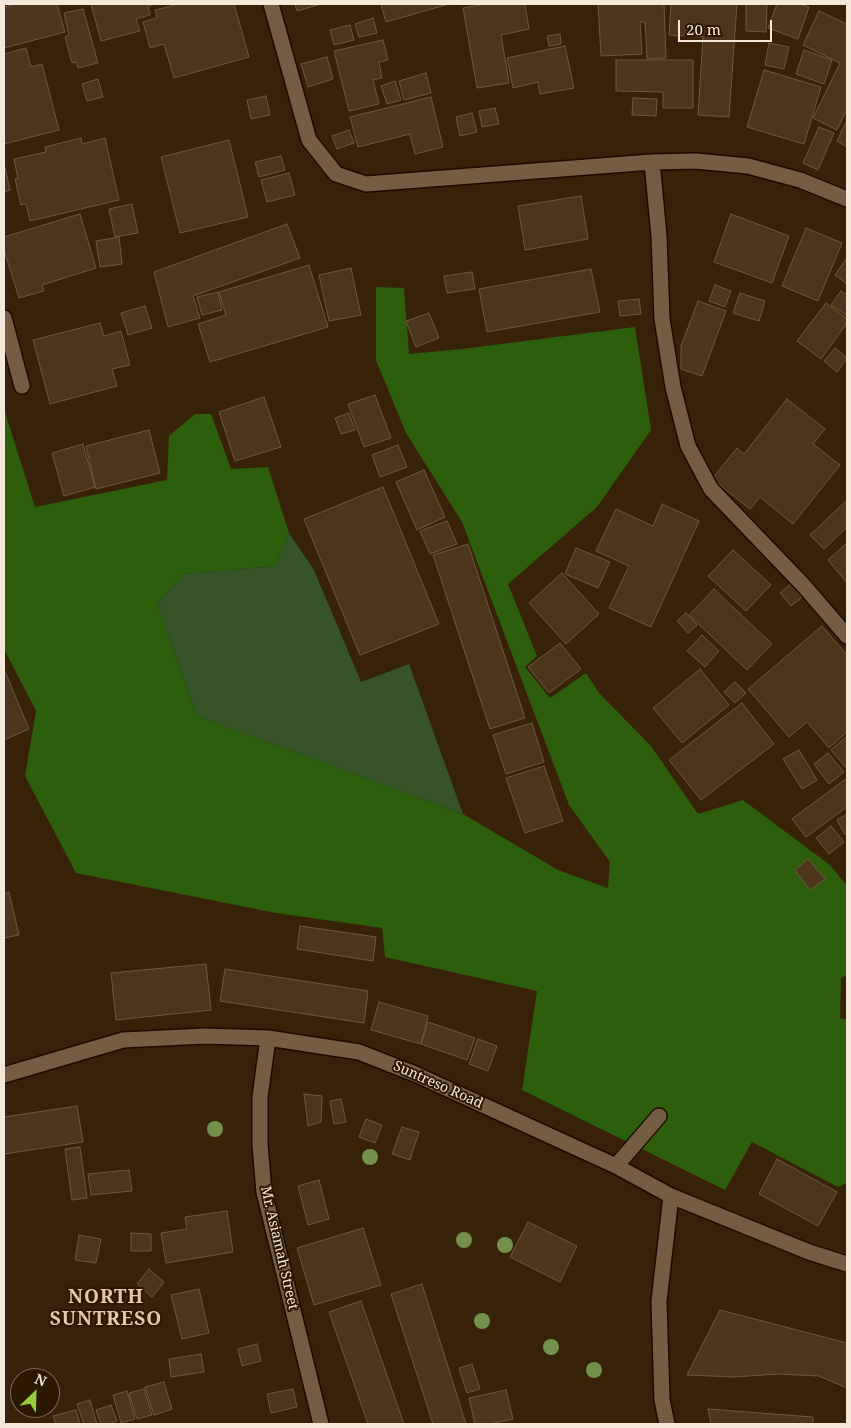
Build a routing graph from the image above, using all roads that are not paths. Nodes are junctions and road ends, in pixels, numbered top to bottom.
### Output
1 (270, 4) edge
2 (652, 162) junction
3 (847, 200) edge
4 (4, 318) edge
5 (22, 386) dead end
6 (847, 636) edge
7 (268, 1038) junction
8 (4, 1075) edge
9 (659, 1116) dead end
10 (616, 1166) junction
11 (671, 1196) junction
12 (847, 1264) edge
13 (322, 1424) edge
14 (667, 1424) edge

1 - 2 street
2 - 3 street
2 - 6 street
4 - 5 street
7 - 8 street, Suntreso Road
7 - 10 street, Suntreso Road
7 - 13 street, Mr. Asiamah Street
9 - 10 street
10 - 11 street, Suntreso Road
11 - 12 street, Suntreso Road
11 - 14 street

